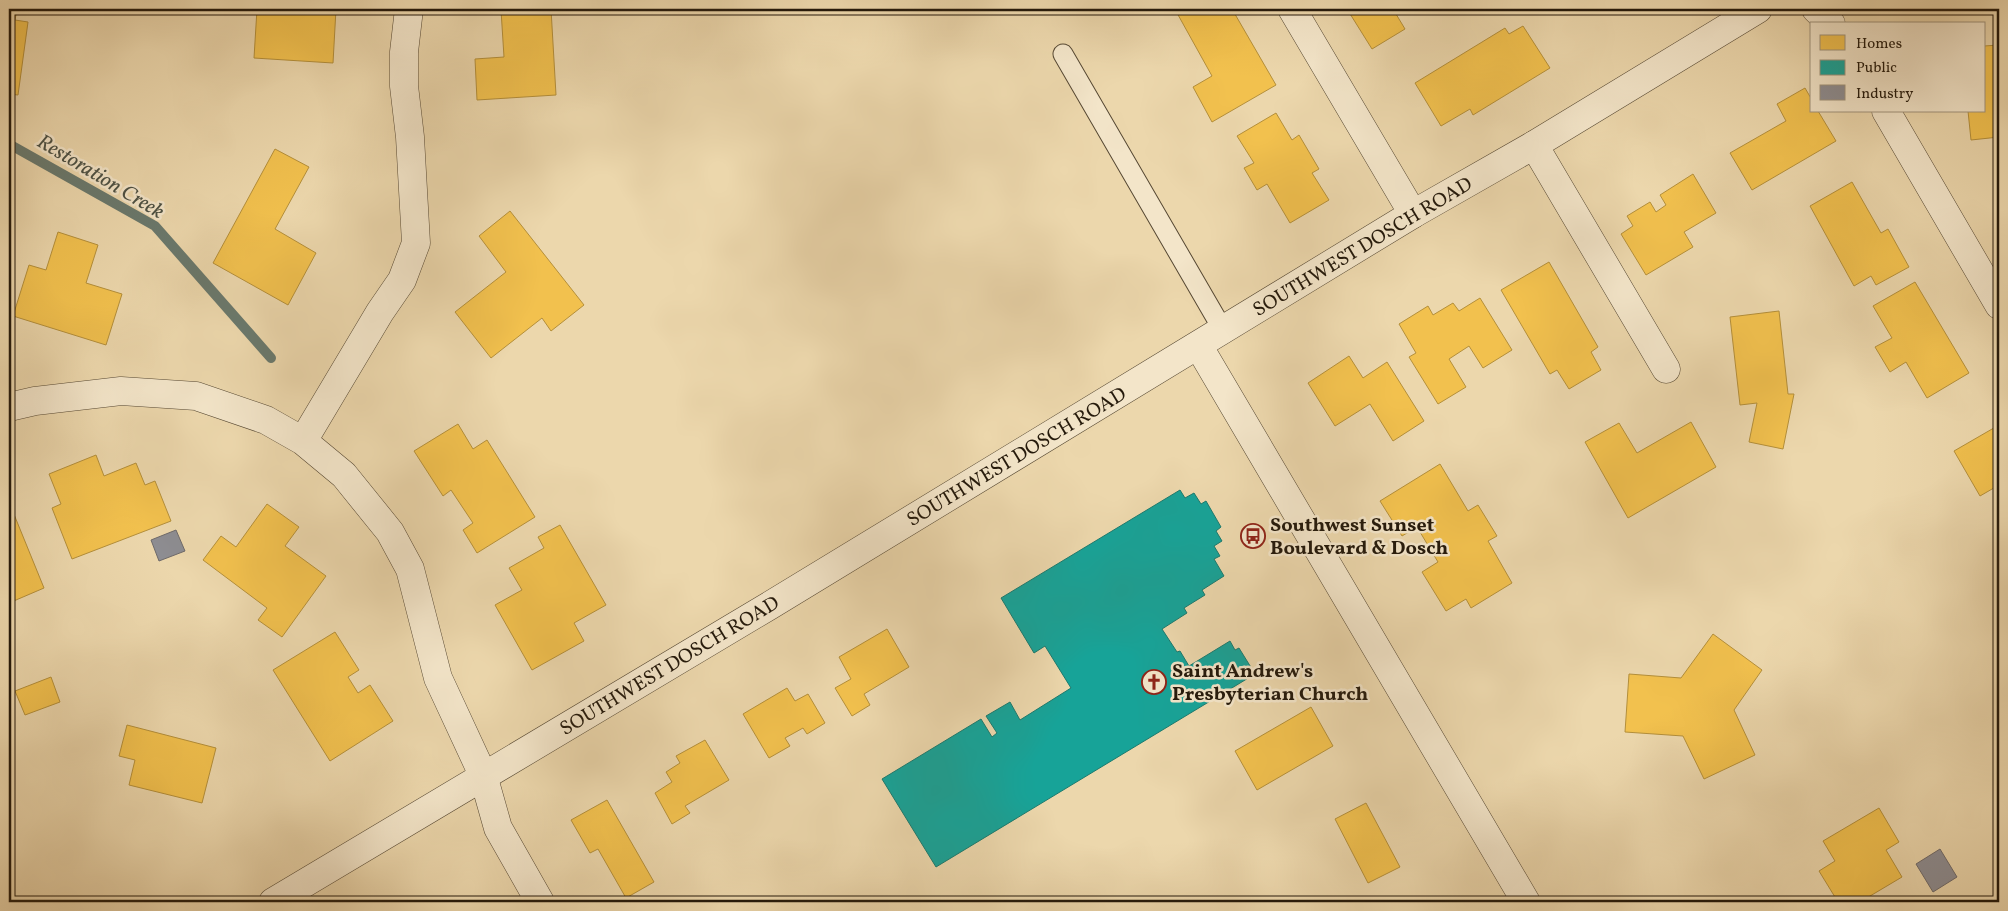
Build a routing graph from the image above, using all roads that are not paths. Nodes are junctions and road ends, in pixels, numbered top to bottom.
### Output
1 (409, 9) edge
2 (1292, 9) edge
3 (1758, 9) edge
4 (1816, 9) edge
5 (1829, 22) edge
6 (1063, 54) dead end
7 (1887, 112) edge
8 (1534, 145) junction
9 (1413, 214) junction
10 (1999, 305) edge
11 (1223, 330) junction
12 (1198, 346) junction
13 (1666, 369) dead end
14 (9, 406) edge
15 (302, 440) junction
16 (483, 775) junction
17 (273, 902) edge
18 (540, 902) edge
19 (1526, 902) edge

1 - 15 street
2 - 9 street
3 - 8 street, SOUTHWEST DOSCH ROAD
4 - 5 street
6 - 11 lane
7 - 10 street
8 - 9 street, SOUTHWEST DOSCH ROAD
8 - 13 street
9 - 11 street, SOUTHWEST DOSCH ROAD
11 - 12 street, SOUTHWEST DOSCH ROAD
12 - 16 street, SOUTHWEST DOSCH ROAD
12 - 19 street
14 - 15 street
15 - 16 street
16 - 17 street, SOUTHWEST DOSCH ROAD
16 - 18 street

